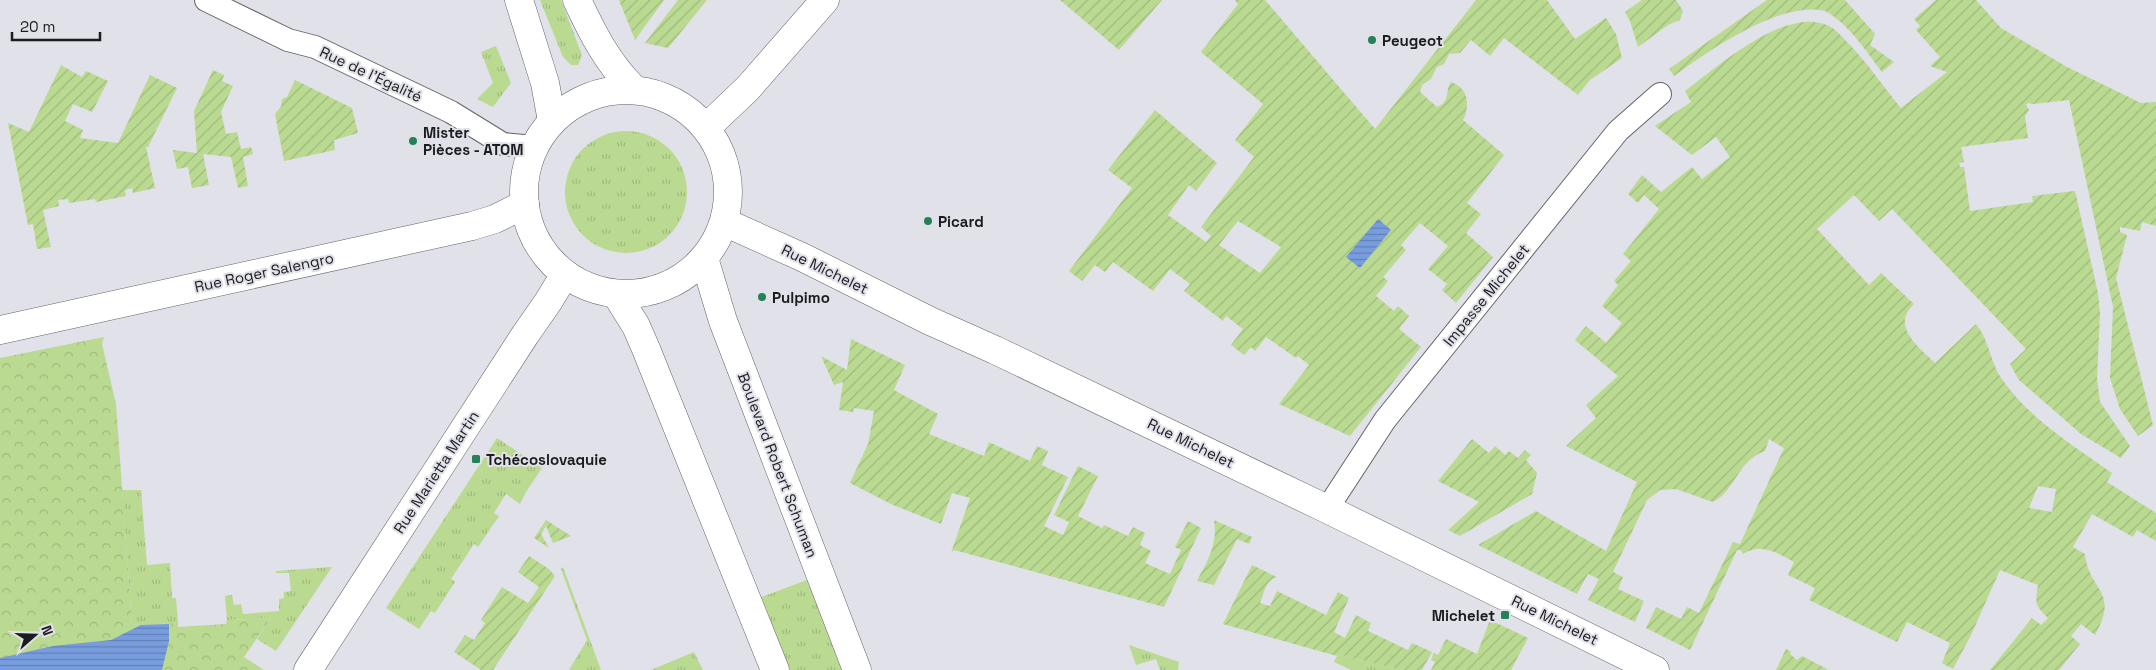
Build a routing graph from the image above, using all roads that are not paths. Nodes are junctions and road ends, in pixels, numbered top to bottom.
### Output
1 (206, 0) edge
2 (519, 0) edge
3 (577, 0) edge
4 (825, 0) edge
5 (632, 87) junction
6 (1660, 94) dead end
7 (552, 121) junction
8 (706, 128) junction
9 (534, 147) junction
10 (525, 204) junction
11 (724, 222) junction
12 (704, 258) junction
13 (565, 274) junction
14 (618, 297) junction
15 (0, 330) edge
16 (1327, 509) junction
17 (308, 670) edge
18 (775, 670) edge
19 (857, 670) edge
20 (1655, 670) edge

1 - 9 street, Rue de l'Égalité
2 - 7 main road
3 - 5 main road
4 - 8 main road
5 - 7 main road
5 - 8 main road
6 - 16 street, Impasse Michelet
7 - 9 main road
8 - 11 main road
9 - 10 main road
10 - 13 main road
10 - 15 main road, Rue Roger Salengro
11 - 12 main road
11 - 16 main road, Rue Michelet
12 - 14 main road
12 - 19 main road, Boulevard Robert Schuman
13 - 14 main road
13 - 17 main road, Rue Marietta Martin
14 - 18 main road
16 - 20 main road, Rue Michelet

